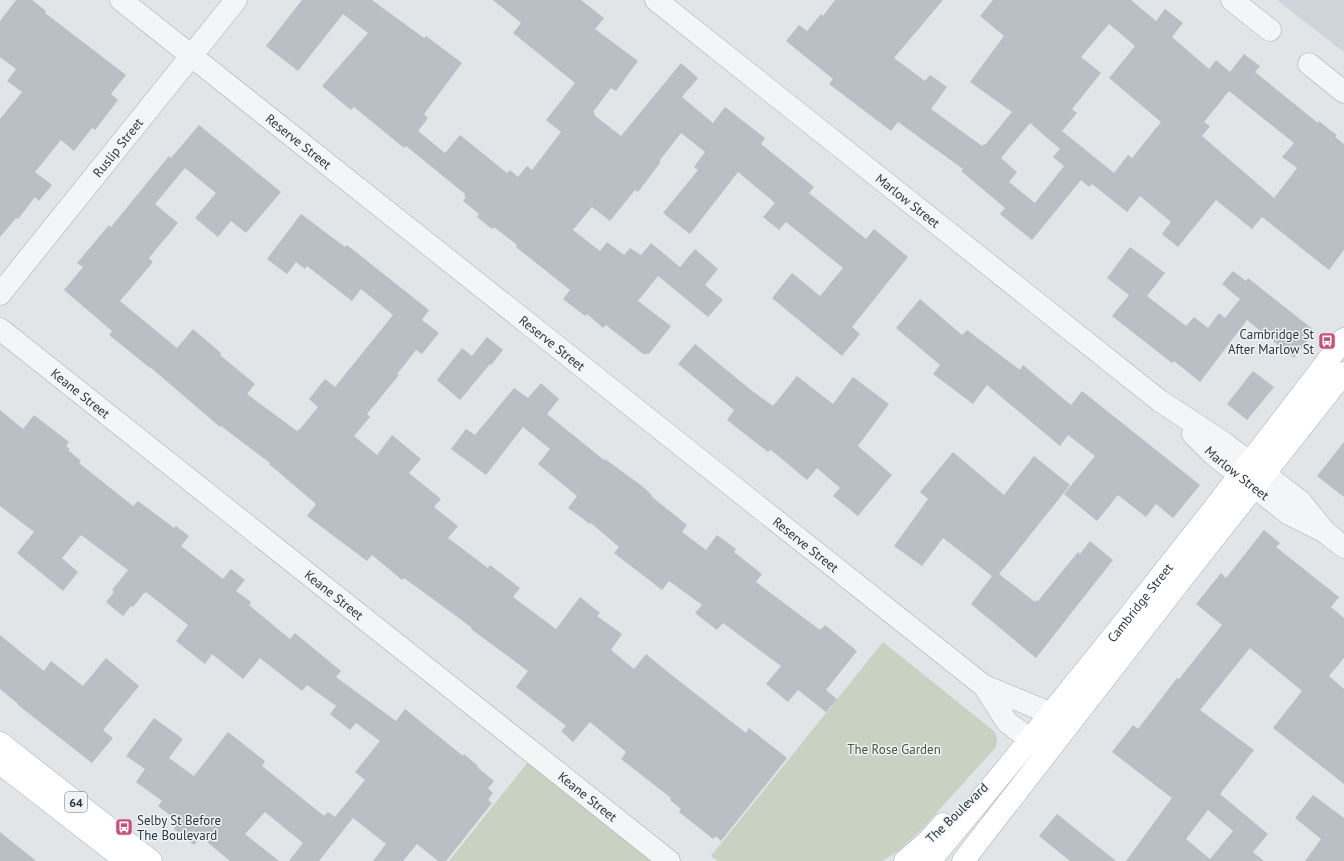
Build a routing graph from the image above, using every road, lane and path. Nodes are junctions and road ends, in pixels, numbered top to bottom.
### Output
1 (121, 0) edge
2 (236, 0) edge
3 (656, 0) edge
4 (1232, 0) edge
5 (1270, 30) dead end
6 (191, 56) junction
7 (1309, 64) dead end
8 (1344, 92) edge
9 (0, 294) edge
10 (0, 329) edge
11 (1344, 340) edge
12 (1344, 373) edge
13 (1252, 475) junction
14 (1344, 547) edge
15 (984, 686) junction
16 (1050, 714) junction
17 (1030, 740) junction
18 (0, 743) edge
19 (1047, 752) junction
20 (0, 763) edge
21 (1009, 765) junction
22 (126, 861) edge
23 (151, 861) edge
24 (669, 861) edge
25 (905, 861) edge
26 (930, 861) edge
27 (963, 861) edge

1 - 6 street, Reserve Street
2 - 6 street, Ruslip Street
3 - 13 street, Marlow Street
4 - 5 street
6 - 9 street, Ruslip Street
6 - 15 street, Reserve Street
7 - 8 street
10 - 24 street, Keane Street
11 - 13 main road, Cambridge Street
12 - 13 main road, Cambridge Street
13 - 14 street, Marlow Street
13 - 16 main road, Cambridge Street
13 - 19 main road, Cambridge Street
15 - 16 street, Reserve Street
15 - 17 street, Reserve Street
16 - 17 main road, Cambridge Street
17 - 19 street, Reserve Street
17 - 21 main road, Cambridge Street
18 - 23 main road, 64
19 - 27 main road, Cambridge Street
20 - 22 main road, 64
21 - 25 main road, The Boulevard
21 - 26 main road, Cambridge Street

